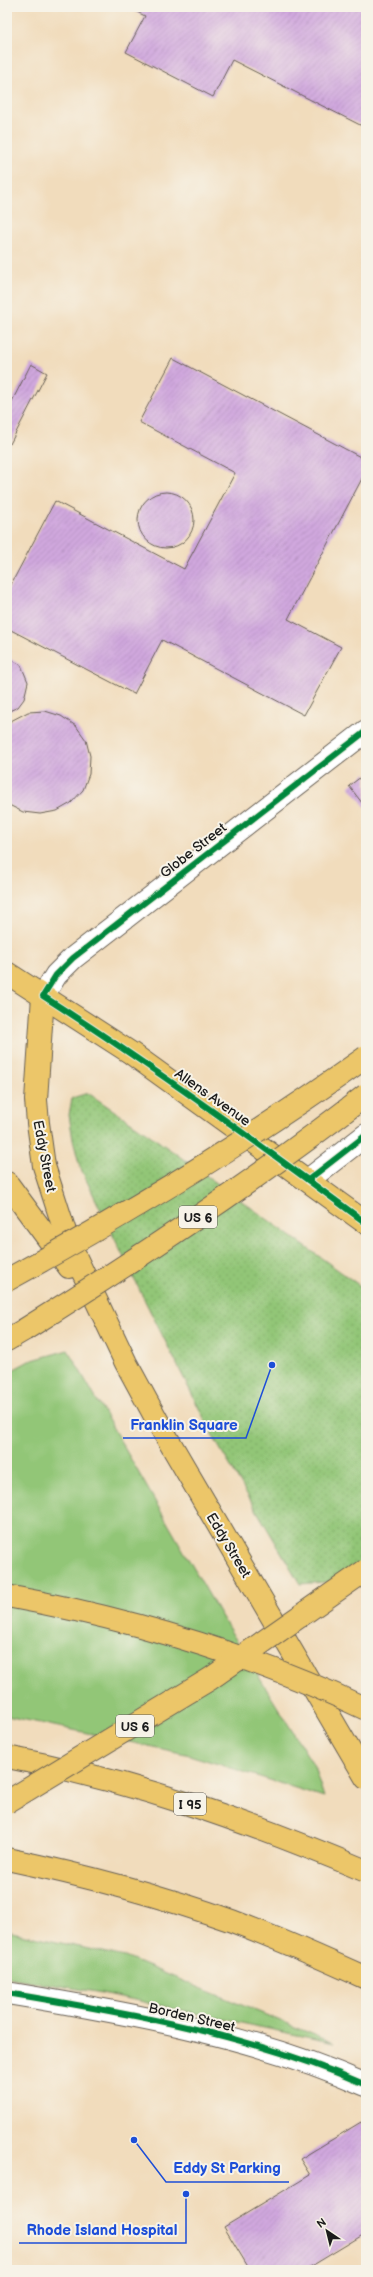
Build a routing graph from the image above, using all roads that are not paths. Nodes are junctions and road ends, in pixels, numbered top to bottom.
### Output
1 (366, 731) edge
2 (7, 973) edge
3 (42, 996) junction
4 (366, 1057) edge
5 (366, 1095) edge
6 (366, 1135) edge
7 (308, 1180) junction
8 (7, 1183) edge
9 (366, 1223) edge
10 (7, 1280) edge
11 (99, 1308) junction
12 (15, 1335) edge
13 (366, 1570) edge
14 (7, 1596) edge
15 (366, 1709) edge
16 (7, 1757) edge
17 (366, 1778) edge
18 (7, 1802) edge
19 (7, 1859) edge
20 (366, 1871) edge
21 (366, 1978) edge
22 (7, 1993) edge
23 (366, 2085) edge

1 - 3 street, Globe Street
2 - 3 main road, Allens Avenue
3 - 7 main road, Allens Avenue
3 - 11 main road, Eddy Street
4 - 10 main road, bridge
5 - 12 main road, US 6, bridge
6 - 7 street
7 - 9 main road, Allens Avenue
8 - 11 main road, Eddy Street
11 - 17 main road, Eddy Street
13 - 18 main road, US 6, bridge
14 - 15 main road, bridge
16 - 20 main road, I 95
19 - 21 main road
22 - 23 street, Borden Street

